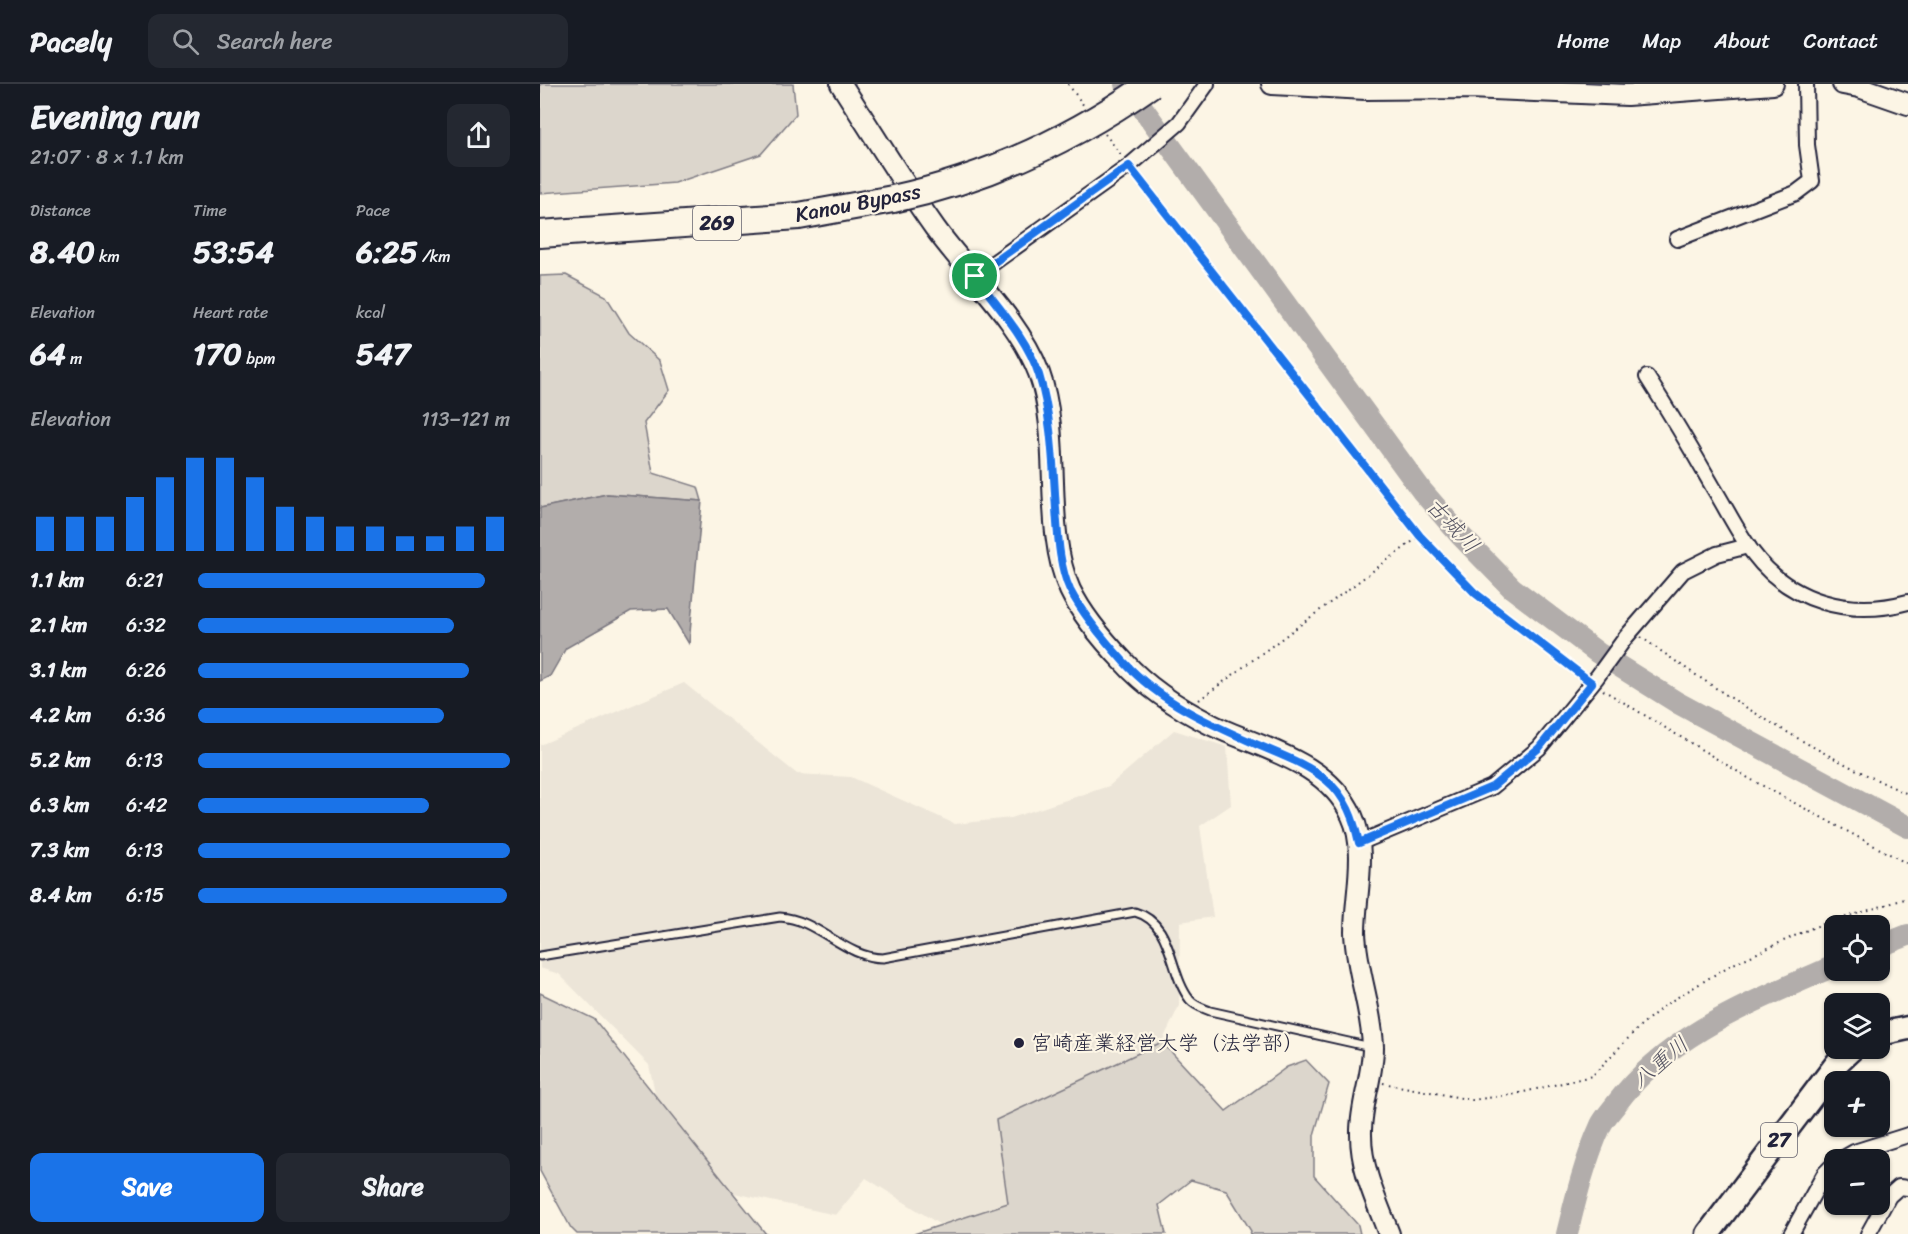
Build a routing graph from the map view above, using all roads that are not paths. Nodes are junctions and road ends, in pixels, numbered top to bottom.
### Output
1 (841, 84) edge
2 (1126, 84) edge
3 (1151, 84) edge
4 (1207, 84) edge
5 (1272, 84) edge
6 (1773, 84) edge
7 (1806, 84) edge
8 (1843, 84) edge
9 (1469, 86) edge
10 (1908, 105) edge
11 (891, 192) junction
12 (540, 221) edge
13 (540, 234) edge
14 (1677, 239) dead end
15 (975, 276) junction
16 (1647, 378) dead end
17 (1748, 546) junction
18 (1908, 602) edge
19 (1359, 843) junction
20 (540, 956) edge
21 (1908, 1028) edge
22 (1890, 1032) edge
23 (1372, 1047) junction
24 (1841, 1059) edge
25 (1908, 1135) edge
26 (1864, 1149) edge
27 (1824, 1175) edge
28 (1908, 1188) edge
29 (1389, 1234) edge
30 (1708, 1234) edge
31 (1791, 1234) edge
32 (1868, 1234) edge

1 - 15 street
2 - 11 highway, Kanou Bypass / 269
3 - 11 highway, Kanou Bypass / 269, bridge
4 - 15 street
5 - 9 street
6 - 9 street
7 - 14 street
8 - 10 street
11 - 12 highway, Kanou Bypass / 269
11 - 13 highway, Kanou Bypass / 269
15 - 19 street
16 - 17 street
17 - 18 street
17 - 19 street
19 - 23 street
20 - 23 lane
21 - 22 main road
23 - 29 street
24 - 30 main road, 27
25 - 26 street
27 - 31 street
28 - 32 street

